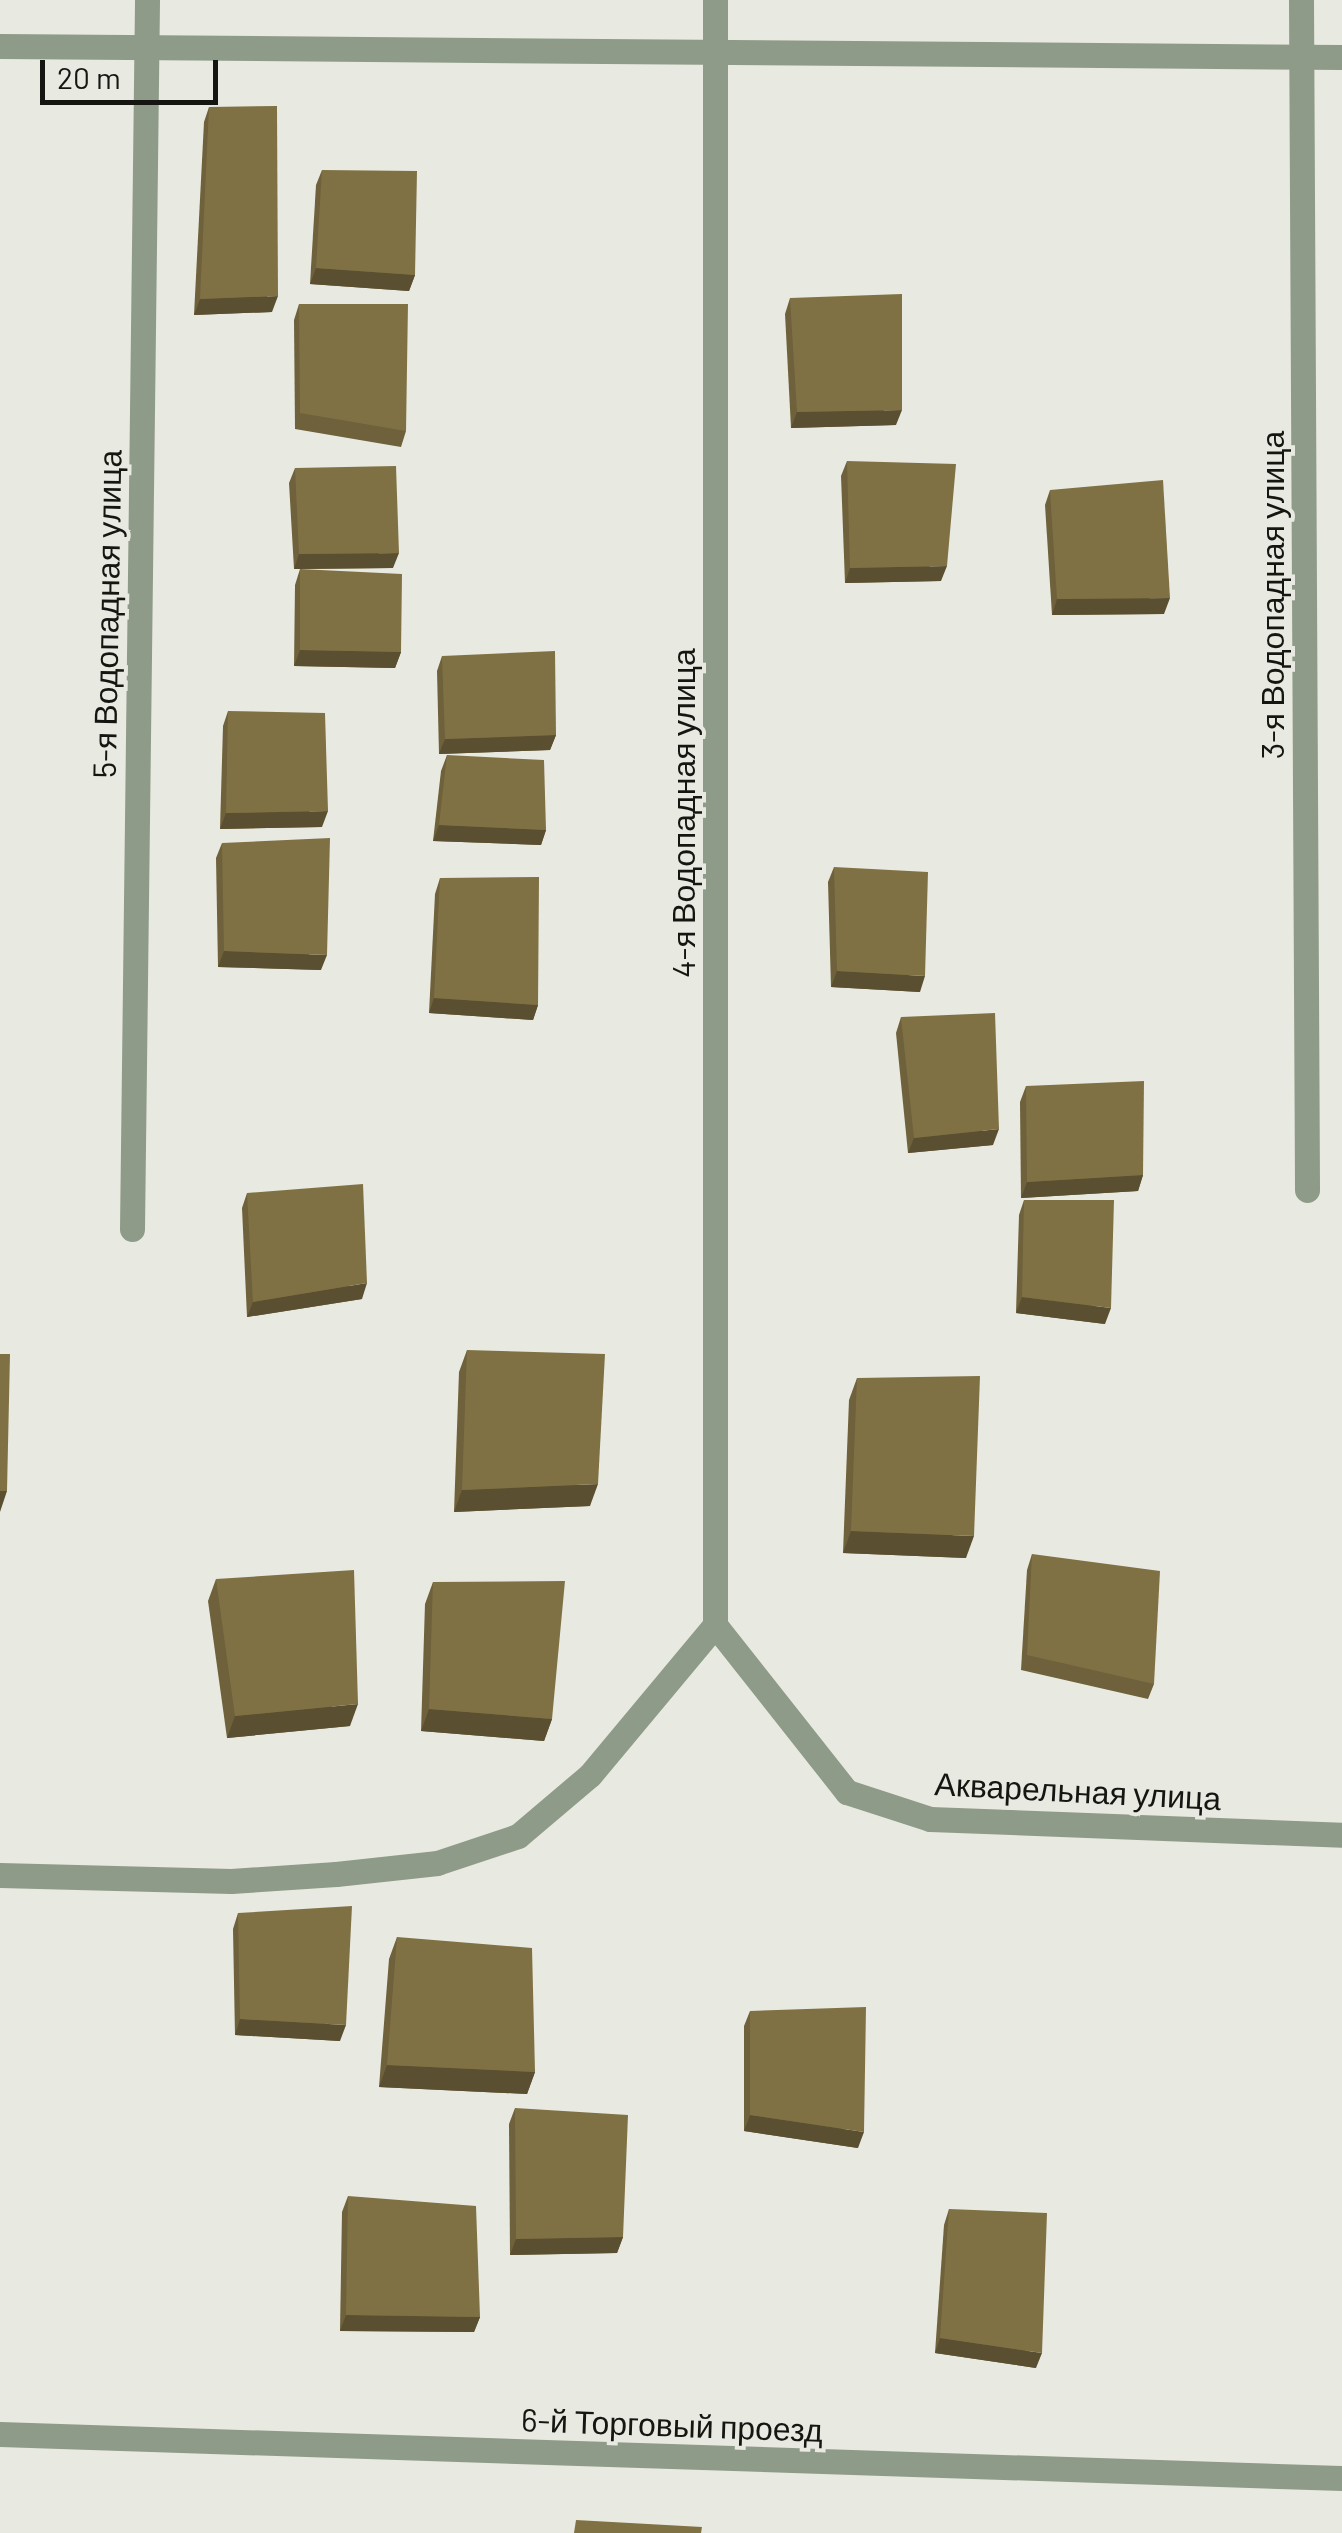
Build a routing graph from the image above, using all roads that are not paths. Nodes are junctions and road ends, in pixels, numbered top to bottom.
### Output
1 (147, 0) edge
2 (715, 0) edge
3 (1302, 0) edge
4 (0, 46) edge
5 (144, 47) junction
6 (714, 52) junction
7 (1302, 58) junction
8 (1342, 58) edge
9 (1306, 1190) dead end
10 (132, 1229) dead end
11 (715, 1625) junction
12 (1342, 1834) edge
13 (0, 1876) edge
14 (0, 2434) edge
15 (1342, 2478) edge

1 - 5 street, 5-я Водопадная улица
2 - 6 street, 4-я Водопадная улица
3 - 7 street, 3-я Водопадная улица
4 - 5 street
5 - 6 street
5 - 10 street, 5-я Водопадная улица
6 - 7 street
6 - 11 street, 4-я Водопадная улица
7 - 8 street
7 - 9 street, 3-я Водопадная улица
11 - 12 street, Акварельная улица
11 - 13 street
14 - 15 street, 6-й Торговый проезд

